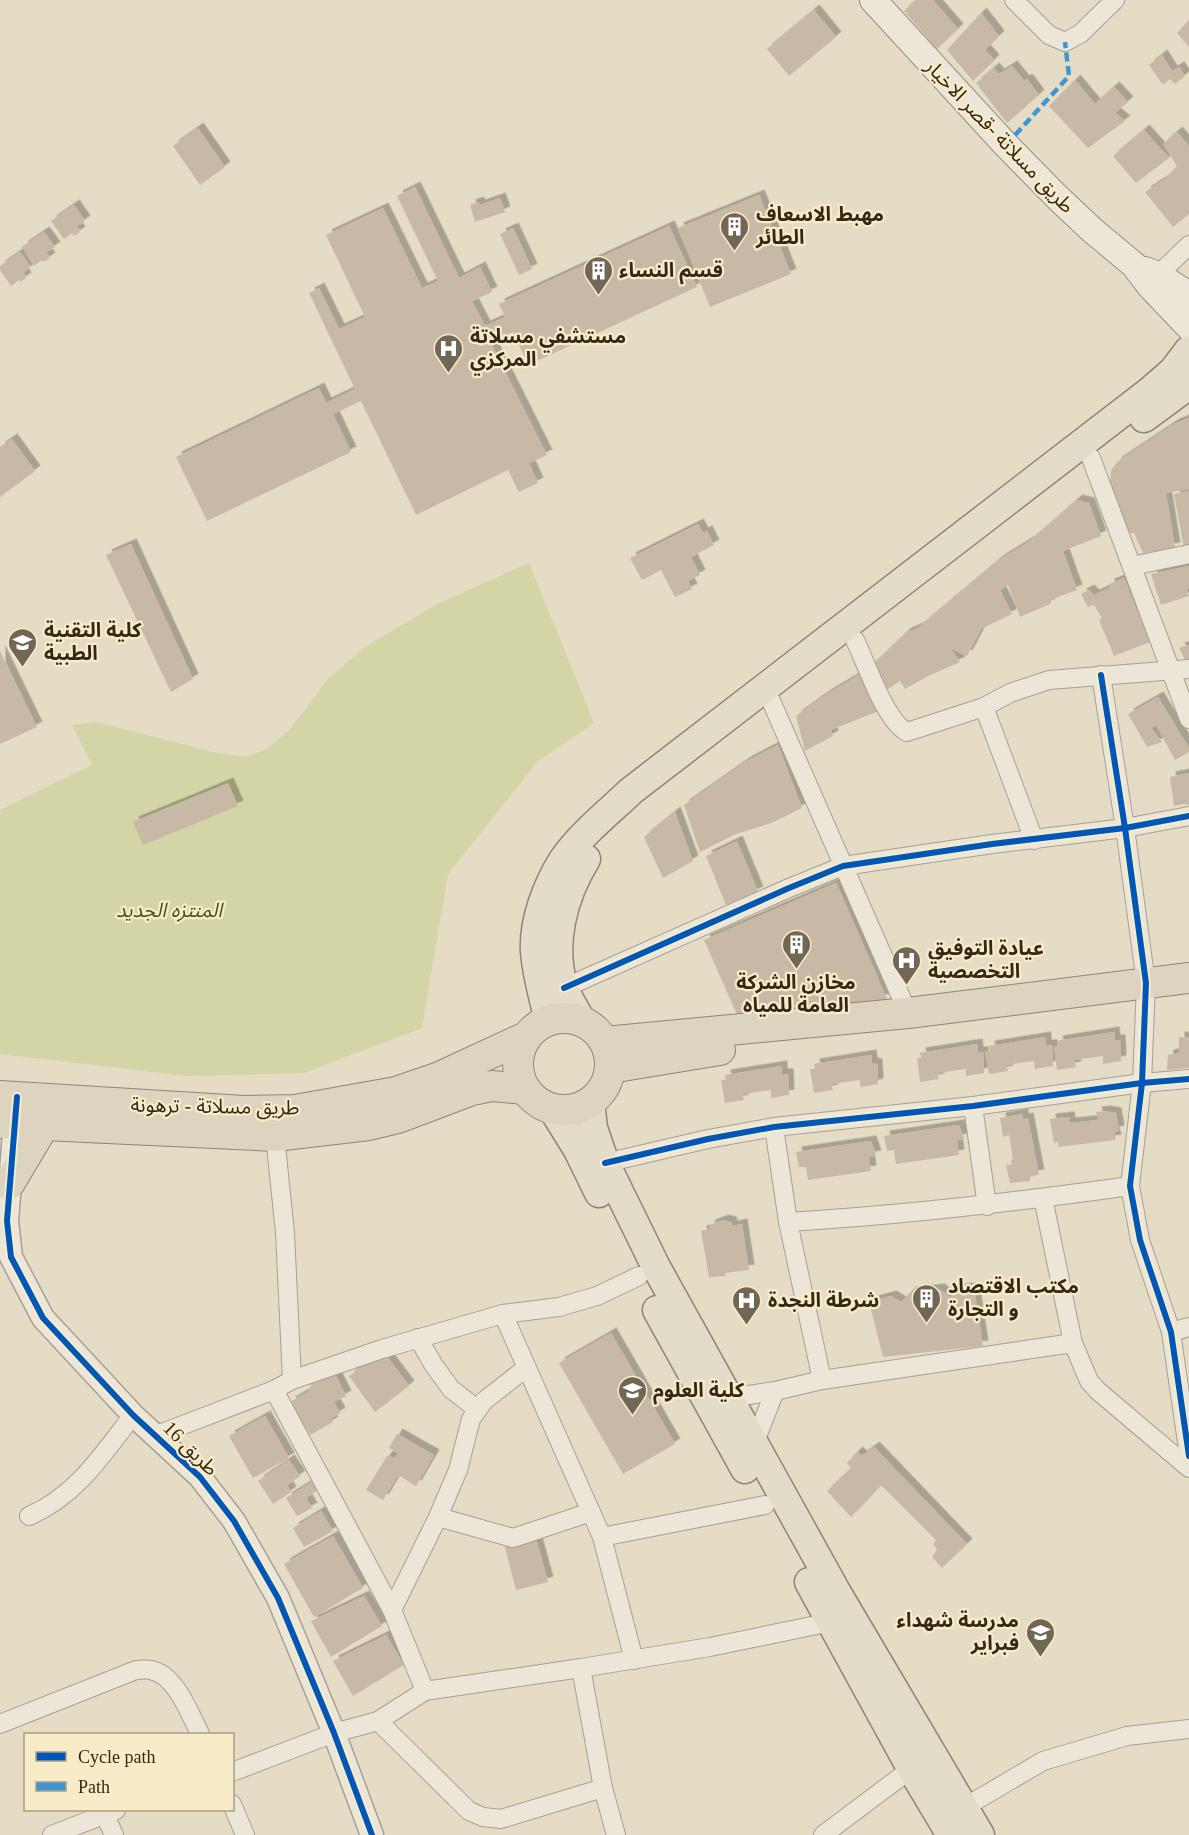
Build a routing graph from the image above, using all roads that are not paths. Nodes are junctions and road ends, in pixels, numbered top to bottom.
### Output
1 (873, 0) edge
2 (1014, 0) edge
3 (1115, 0) edge
4 (1189, 245) edge
5 (1134, 265) junction
6 (1158, 276) junction
7 (1189, 295) edge
8 (1189, 327) edge
9 (1189, 336) edge
10 (1189, 348) edge
11 (1189, 385) edge
12 (1091, 458) junction
13 (1035, 489) junction
14 (1189, 554) edge
15 (1132, 566) junction
16 (855, 640) junction
17 (1189, 669) edge
18 (1170, 670) junction
19 (1101, 675) junction
20 (768, 694) junction
21 (984, 707) junction
22 (1189, 719) edge
23 (686, 759) junction
24 (1189, 816) edge
25 (1125, 828) junction
26 (1034, 840) junction
27 (843, 866) junction
28 (1189, 978) edge
29 (564, 988) junction
30 (1146, 991) junction
31 (1189, 993) edge
32 (908, 1013) junction
33 (581, 1021) junction
34 (538, 1028) junction
35 (607, 1055) junction
36 (1189, 1079) edge
37 (1142, 1083) junction
38 (525, 1089) junction
39 (590, 1102) junction
40 (973, 1106) junction
41 (552, 1108) junction
42 (12, 1120) edge
43 (774, 1128) junction
44 (275, 1136) junction
45 (604, 1163) junction
46 (9, 1184) junction
47 (1130, 1186) junction
48 (1043, 1198) junction
49 (987, 1206) junction
50 (788, 1222) junction
51 (6, 1261) edge
52 (639, 1276) junction
53 (503, 1314) junction
54 (1189, 1327) edge
55 (1171, 1332) junction
56 (418, 1338) junction
57 (1073, 1343) junction
58 (526, 1368) junction
59 (292, 1380) junction
60 (822, 1380) junction
61 (274, 1390) junction
62 (775, 1391) junction
63 (729, 1398) junction
64 (477, 1409) junction
65 (133, 1415) junction
66 (157, 1435) junction
67 (754, 1444) junction
68 (1189, 1456) edge
69 (1189, 1468) edge
70 (765, 1505) junction
71 (591, 1512) junction
72 (29, 1516) dead end
73 (438, 1517) junction
74 (602, 1537) junction
75 (392, 1610) junction
76 (831, 1622) junction
77 (634, 1660) junction
78 (581, 1668) junction
79 (425, 1691) junction
80 (378, 1721) junction
81 (0, 1724) edge
82 (1189, 1729) edge
83 (199, 1733) edge
84 (334, 1733) junction
85 (922, 1761) junction
86 (234, 1772) edge
87 (603, 1788) junction
88 (965, 1807) junction
89 (234, 1809) edge
90 (110, 1811) edge
91 (825, 1834) edge
92 (52, 1835) edge
93 (114, 1835) edge
94 (245, 1835) edge
95 (372, 1835) edge
96 (616, 1835) edge
97 (951, 1835) edge
98 (980, 1835) edge

1 - 5 main road, طريق مسلاتة -قصر الاخيار
2 - 3 street
4 - 6 street
5 - 6 main road
5 - 8 main road
6 - 7 main road
9 - 10 main road
10 - 13 main road
11 - 12 main road
12 - 13 main road
12 - 15 street
13 - 16 main road
13 - 20 main road
14 - 15 street
15 - 18 street
16 - 20 main road
16 - 21 street
17 - 18 street
18 - 19 street
18 - 22 street
19 - 21 street
19 - 25 street
20 - 23 main road
20 - 27 street
21 - 26 street
23 - 29 main road
23 - 34 main road
24 - 25 street
25 - 26 street
25 - 30 street
26 - 27 street
27 - 29 street
27 - 32 street
28 - 30 highway
29 - 33 main road
30 - 31 highway
30 - 32 highway
30 - 35 highway
30 - 37 street
32 - 35 highway
33 - 34 highway
33 - 35 highway
34 - 38 highway
34 - 42 highway, طريق مسلاتة - ترهونة
35 - 39 highway
36 - 37 street
37 - 40 street
37 - 47 street
38 - 41 highway
38 - 44 highway, طريق مسلاتة - ترهونة
39 - 41 highway
39 - 45 main road
40 - 43 street
40 - 49 street
41 - 52 main road
42 - 44 highway, طريق مسلاتة - ترهونة
42 - 46 highway
42 - 46 highway
43 - 45 street
43 - 50 street
44 - 59 street
45 - 63 main road
46 - 51 street, طريق 16
47 - 48 street
47 - 55 street
48 - 49 street
48 - 57 street
49 - 50 street
50 - 60 street
51 - 65 street, طريق 16
52 - 53 street
52 - 70 main road
53 - 56 street
53 - 58 street
54 - 55 street
55 - 68 street
56 - 59 street
56 - 64 street
57 - 60 street
57 - 69 street
58 - 64 street
58 - 71 street
59 - 61 street
60 - 62 street
61 - 66 street
61 - 75 street
62 - 63 street
62 - 67 street
63 - 67 main road
64 - 73 street
65 - 66 street, طريق 16
65 - 72 street
66 - 84 street, طريق 16
67 - 85 main road
70 - 74 street
70 - 76 main road
71 - 73 street
71 - 74 street
73 - 75 street
74 - 77 street
75 - 79 street
76 - 77 street
76 - 85 main road
77 - 78 street
78 - 79 street
78 - 87 street
79 - 80 street
80 - 84 street
80 - 87 street
81 - 83 street
82 - 88 street
84 - 86 street
84 - 95 street, طريق 16
85 - 88 main road
85 - 91 street
85 - 97 main road
87 - 96 street
88 - 98 main road
89 - 94 street
90 - 92 street
90 - 93 street

